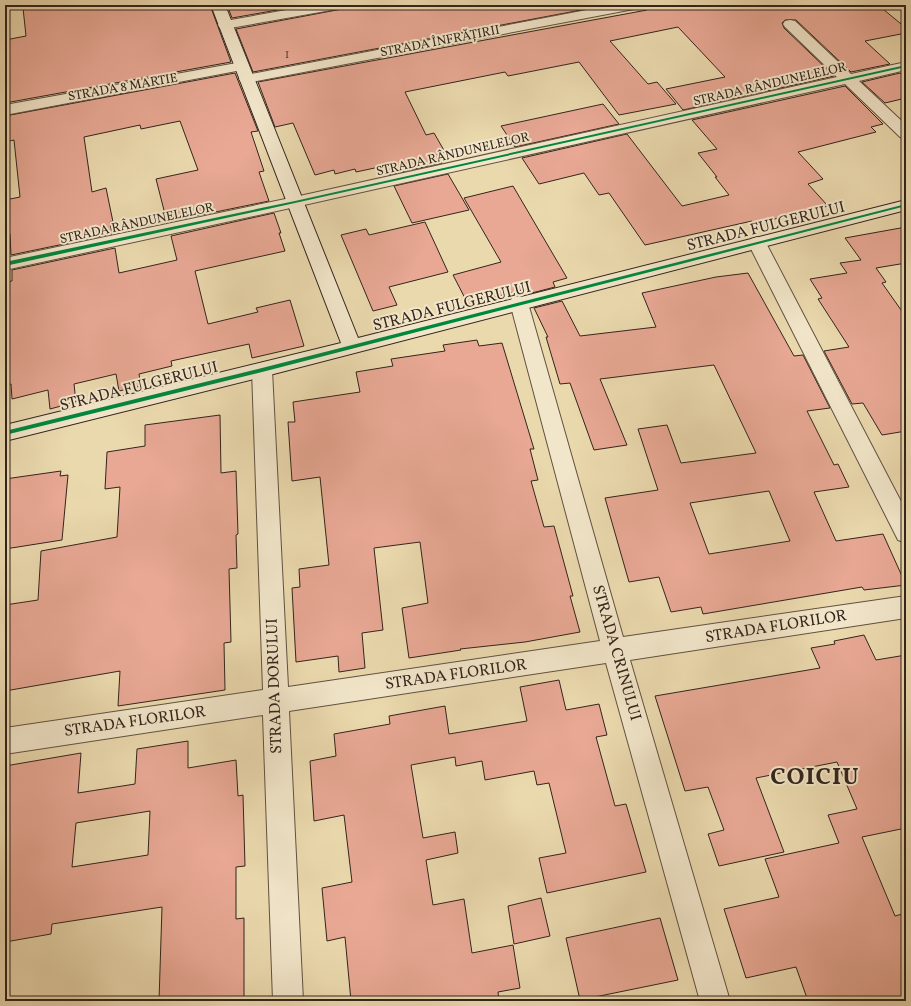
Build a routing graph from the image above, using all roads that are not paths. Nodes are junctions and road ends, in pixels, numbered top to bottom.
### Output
1 (218, 5) edge
2 (337, 5) edge
3 (634, 5) edge
4 (790, 24) dead end
5 (225, 25) junction
6 (906, 66) edge
7 (244, 73) junction
8 (847, 79) junction
9 (5, 110) edge
10 (906, 134) edge
11 (295, 202) junction
12 (906, 205) edge
13 (757, 244) junction
14 (5, 264) edge
15 (519, 303) junction
16 (352, 347) junction
17 (262, 370) junction
18 (5, 433) edge
19 (906, 533) edge
20 (906, 608) edge
21 (615, 652) junction
22 (276, 702) junction
23 (5, 741) edge
24 (288, 1001) edge
25 (716, 1001) edge

1 - 5 street
2 - 5 street
3 - 7 street, STRADA ÎNFRĂȚIRII
4 - 8 street
5 - 7 street
6 - 8 street, STRADA RÂNDUNELELOR
7 - 9 street, STRADA 8 MARTIE
7 - 11 street
8 - 10 street
8 - 11 street, STRADA RÂNDUNELELOR
11 - 14 street, STRADA RÂNDUNELELOR
11 - 16 street
12 - 13 street, STRADA FULGERULUI
13 - 15 street, STRADA FULGERULUI
13 - 19 street
15 - 16 street, STRADA FULGERULUI
15 - 21 street, STRADA CRINULUI
16 - 17 street, STRADA FULGERULUI
17 - 18 street, STRADA FULGERULUI
17 - 22 street, STRADA DORULUI
20 - 21 street, STRADA FLORILOR
21 - 22 street, STRADA FLORILOR
21 - 25 street, STRADA CRINULUI
22 - 23 street, STRADA FLORILOR
22 - 24 street, STRADA DORULUI

